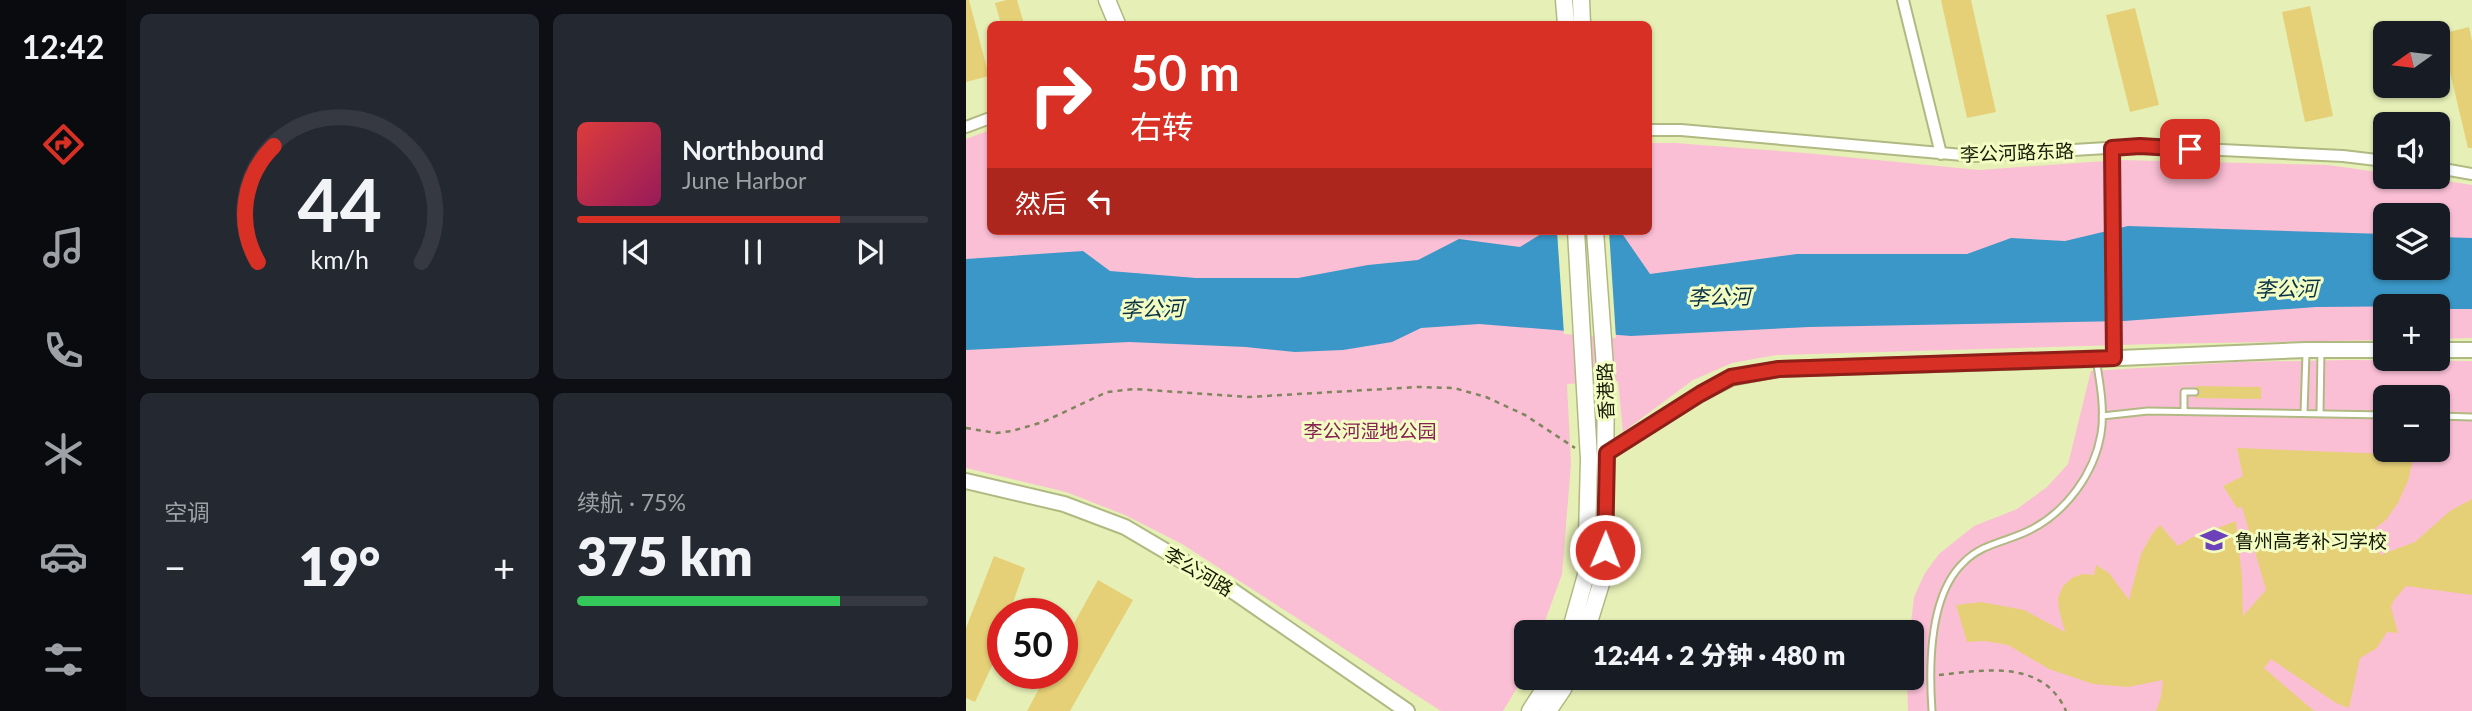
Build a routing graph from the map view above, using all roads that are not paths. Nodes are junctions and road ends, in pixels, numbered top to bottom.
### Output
1 (1107, 0) edge
2 (1564, 0) edge
3 (1581, 0) edge
4 (1903, 0) edge
5 (1116, 21) edge
6 (1566, 21) edge
7 (1582, 21) edge
8 (987, 119) edge
9 (966, 127) edge
10 (1652, 130) edge
11 (2112, 148) junction
12 (1941, 154) junction
13 (2373, 160) edge
14 (2450, 170) edge
15 (2472, 174) edge
16 (1576, 235) edge
17 (1595, 235) edge
18 (2313, 349) junction
19 (2373, 349) edge
20 (2450, 350) edge
21 (2472, 350) edge
22 (2114, 358) junction
23 (2096, 359) junction
24 (2195, 392) dead end
25 (2184, 411) junction
26 (2304, 413) junction
27 (2320, 413) junction
28 (2373, 415) edge
29 (2102, 416) junction
30 (2450, 416) edge
31 (2472, 417) edge
32 (1607, 453) junction
33 (966, 481) edge
34 (1573, 620) edge
35 (1590, 620) edge
36 (1544, 690) edge
37 (1560, 690) edge
38 (1407, 711) edge
39 (1530, 711) edge
40 (1548, 711) edge
41 (1933, 711) edge

1 - 5 main road
2 - 6 main road
3 - 7 main road
4 - 12 street
8 - 9 street
10 - 12 street, 李公河路东路
11 - 12 street, 李公河路东路
11 - 13 street, 李公河路东路
11 - 22 street
14 - 15 street
16 - 34 main road, 香港路
17 - 32 main road, 香港路
18 - 19 street
18 - 22 street
18 - 26 lane
18 - 27 lane
20 - 21 street
22 - 23 street
23 - 29 lane
23 - 32 street
24 - 25 lane
25 - 26 lane
25 - 29 lane
26 - 27 lane
27 - 28 lane
29 - 41 lane
30 - 31 lane
32 - 35 main road, 香港路
33 - 38 street, 李公河路
36 - 39 main road
37 - 40 main road

